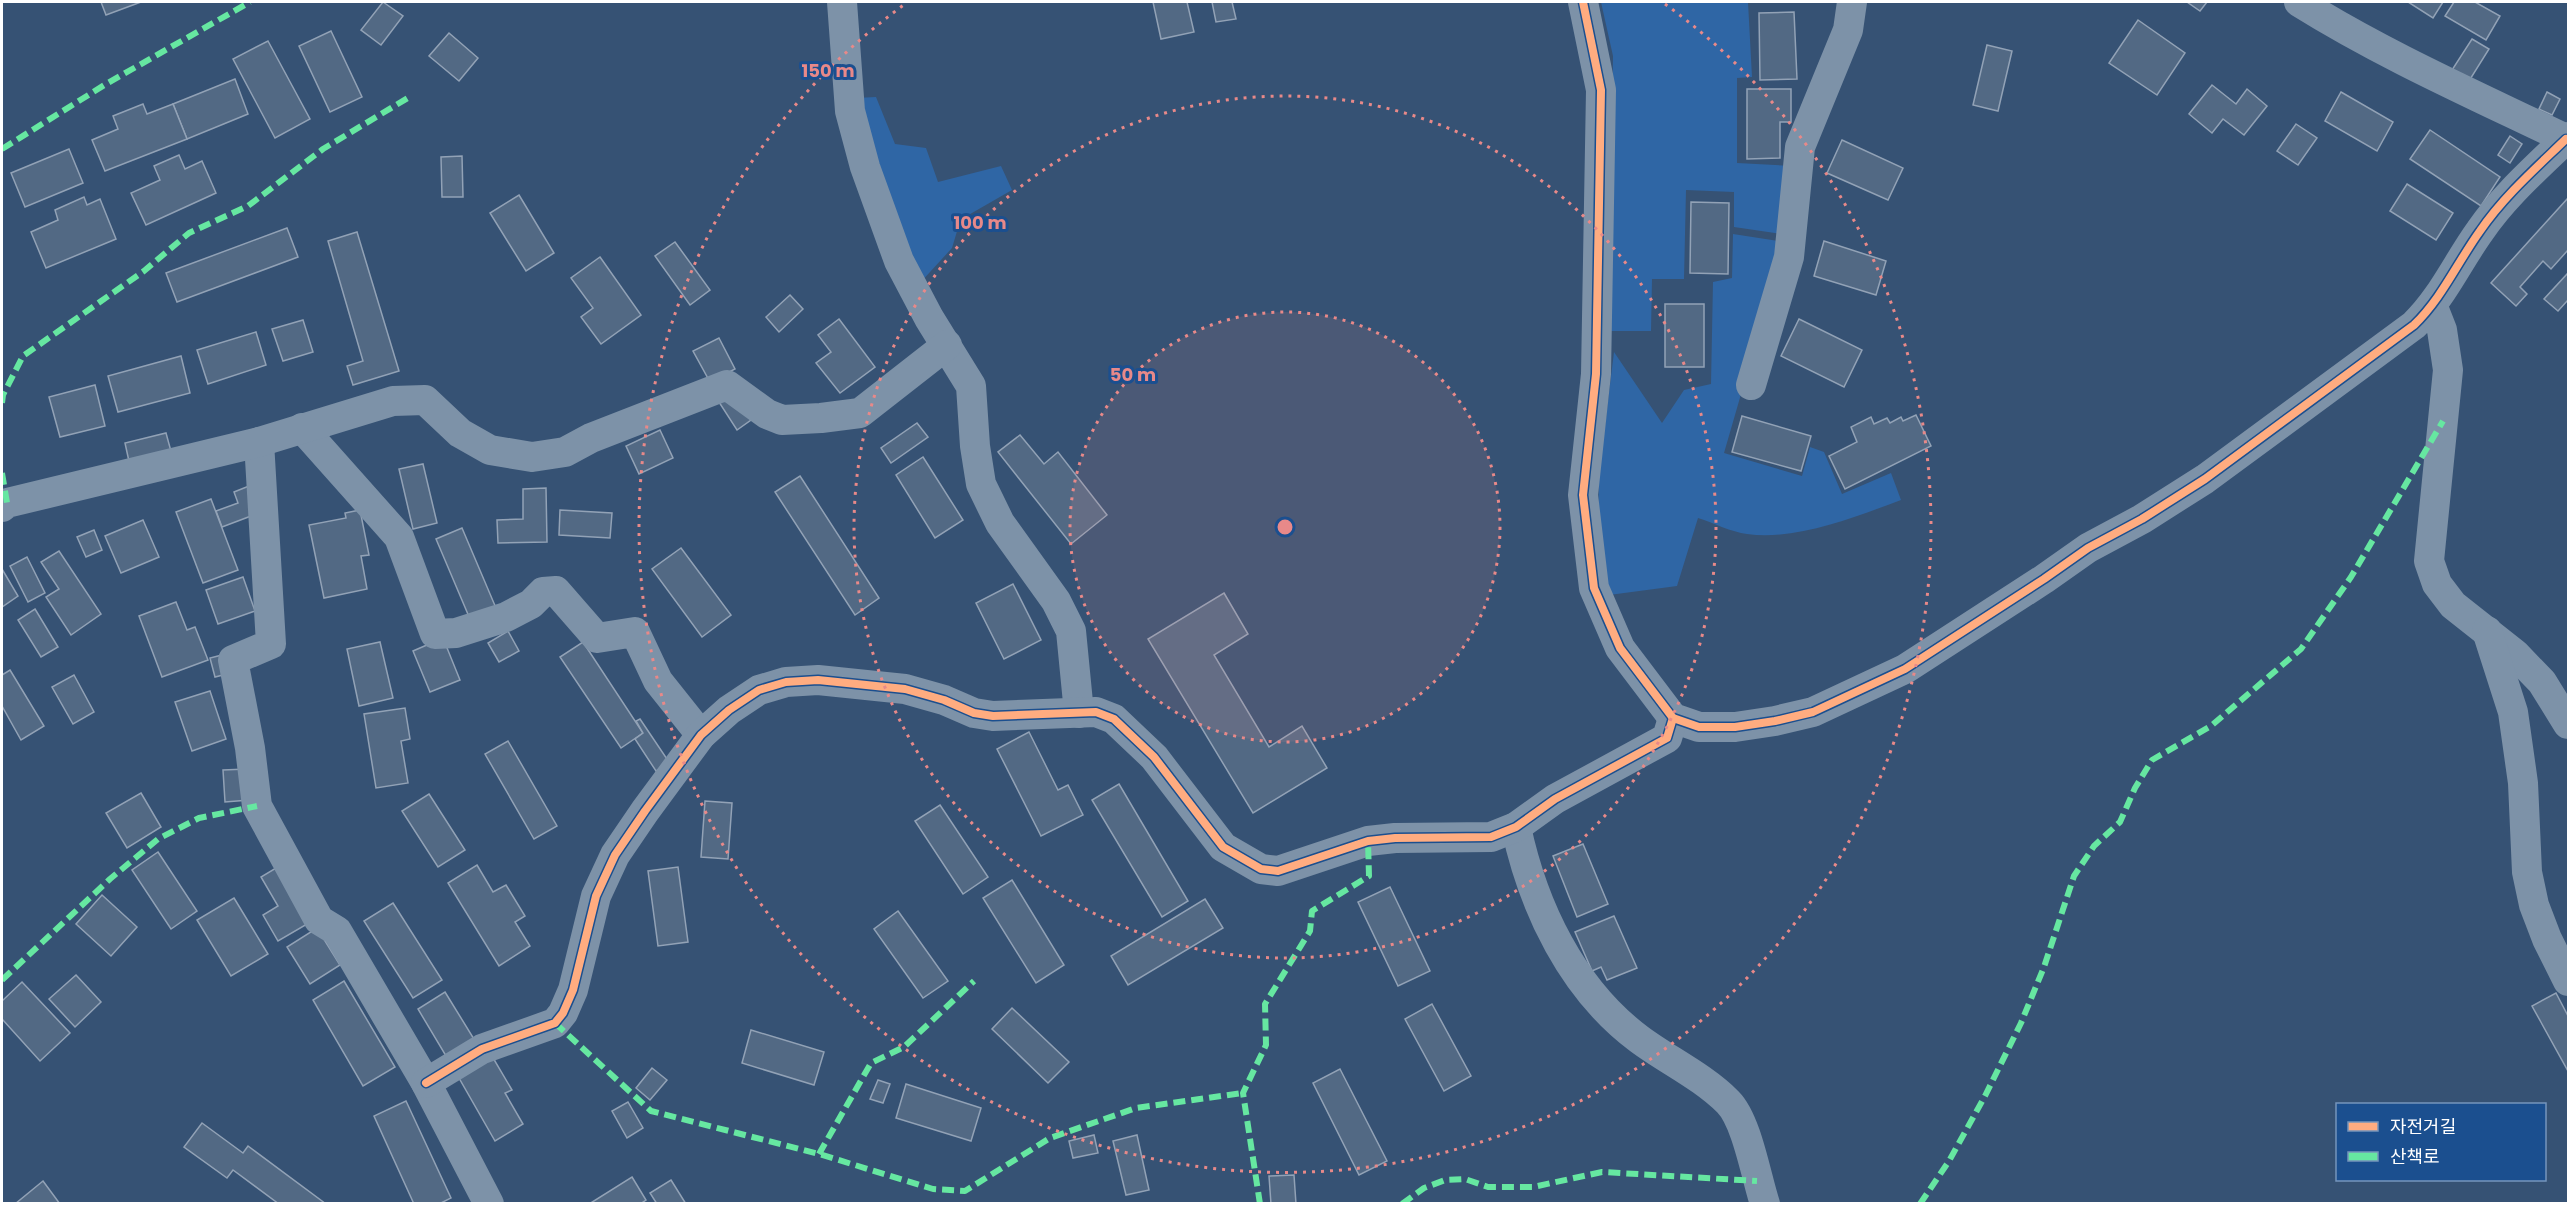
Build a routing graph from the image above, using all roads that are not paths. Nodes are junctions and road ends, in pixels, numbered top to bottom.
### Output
1 (842, 2) edge
2 (1582, 2) edge
3 (1852, 2) edge
4 (2299, 2) edge
5 (2567, 138) edge
6 (2433, 307) junction
7 (946, 345) junction
8 (1751, 385) dead end
9 (302, 428) junction
10 (259, 442) junction
11 (2, 507) edge
12 (2487, 631) junction
13 (1079, 713) junction
14 (1673, 718) junction
15 (2568, 724) edge
16 (700, 735) junction
17 (1516, 827) junction
18 (2568, 981) edge
19 (426, 1083) junction
20 (489, 1203) edge
21 (1765, 1203) edge

1 - 7 street
2 - 14 street
3 - 8 street
4 - 5 street
5 - 6 street
6 - 12 street
6 - 14 street
7 - 9 street
7 - 13 street
9 - 10 street
9 - 16 street
10 - 11 street
10 - 19 street
12 - 15 street
12 - 18 street
13 - 16 street
13 - 17 street
14 - 17 street
16 - 19 street
17 - 21 street
19 - 20 street

